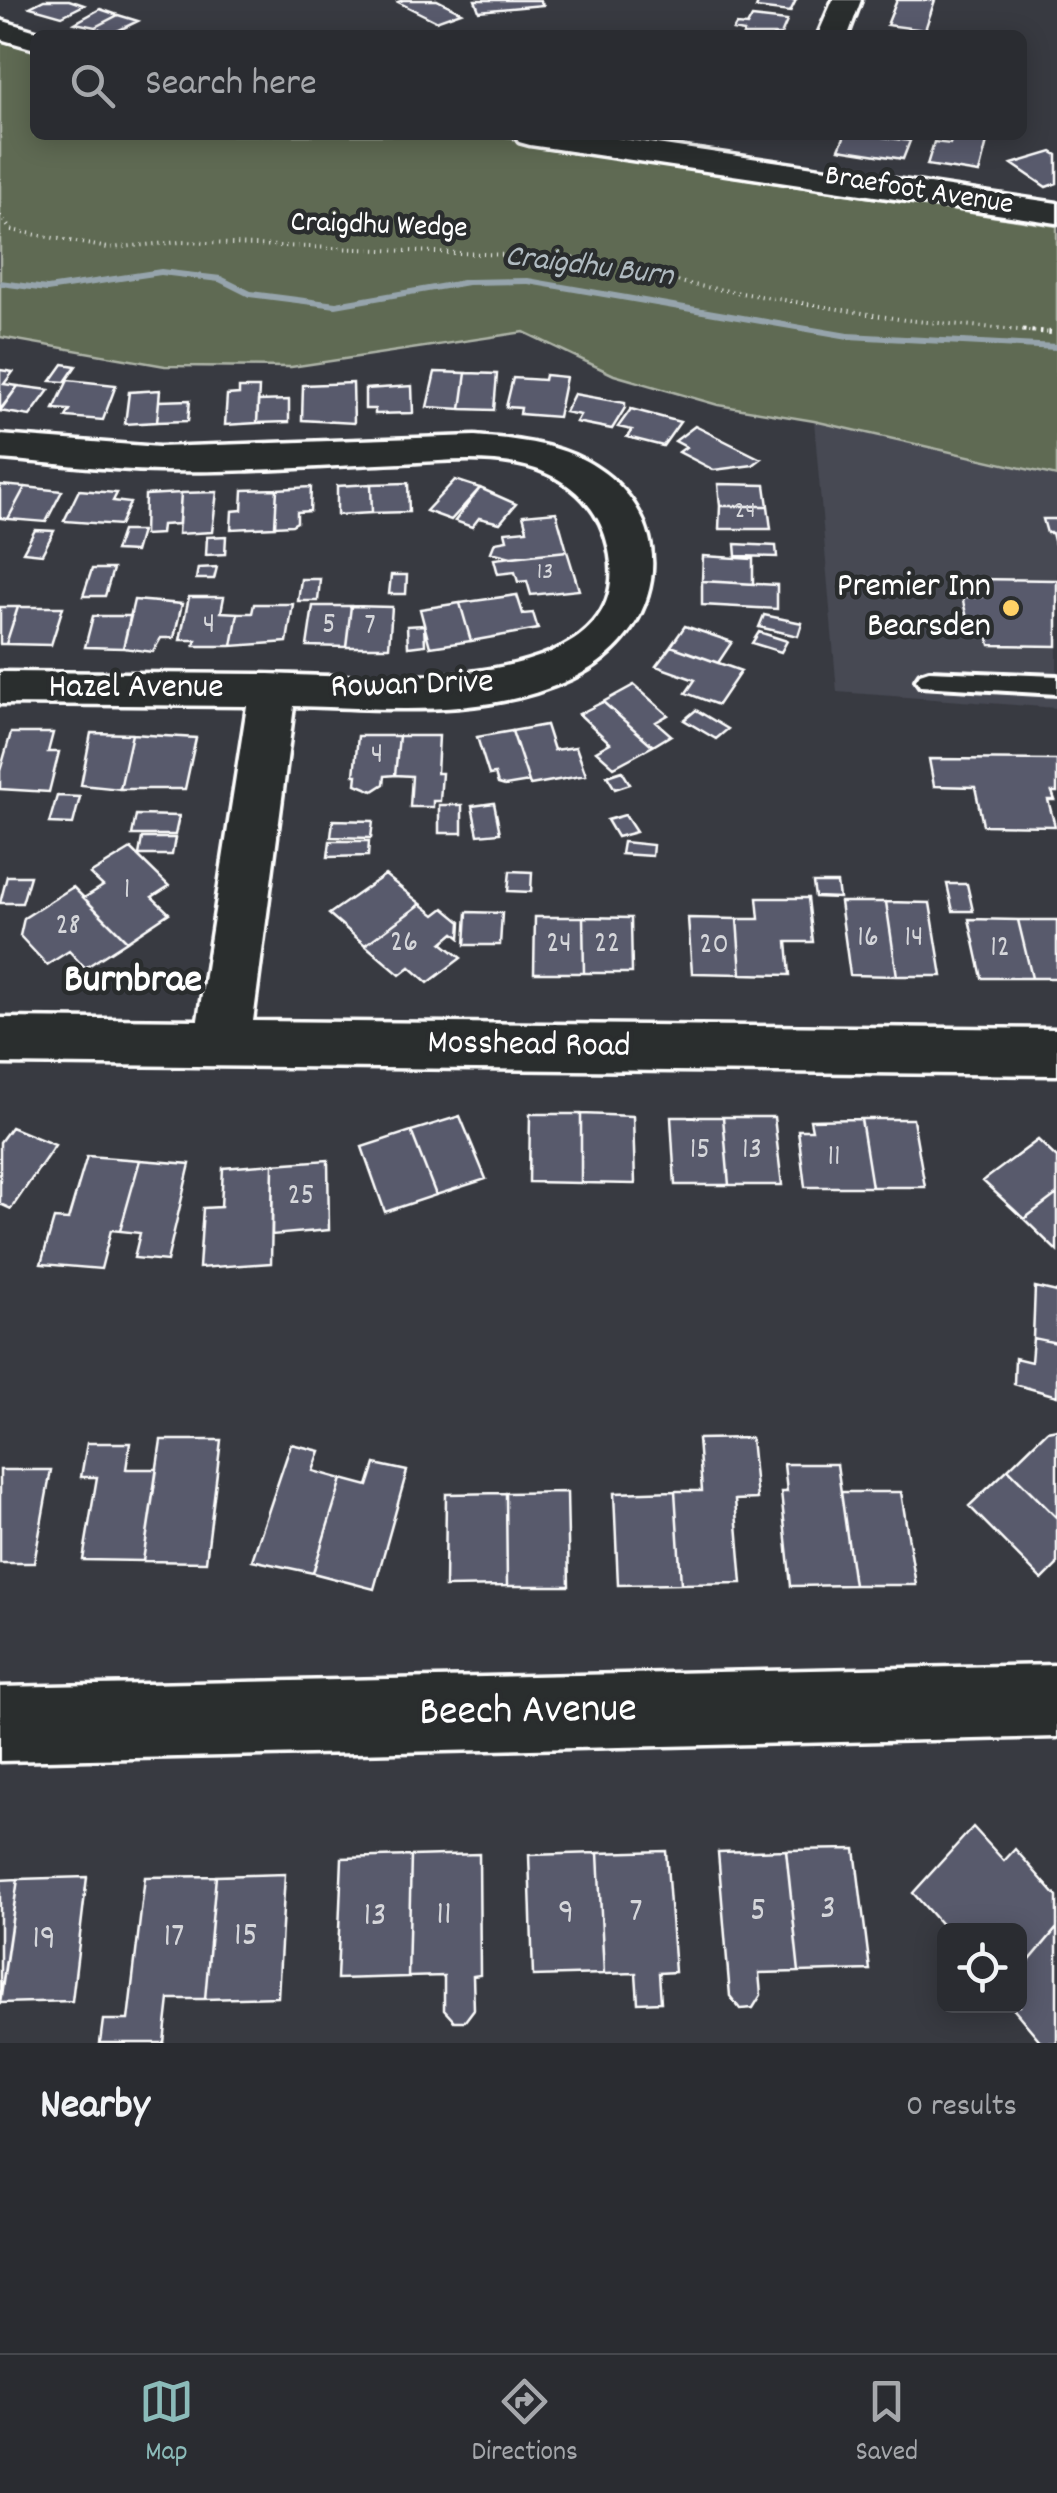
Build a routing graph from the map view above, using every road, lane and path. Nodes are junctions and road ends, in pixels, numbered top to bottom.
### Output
1 (847, 0) edge
2 (0, 29) edge
3 (835, 30) edge
4 (30, 38) edge
5 (566, 140) edge
6 (792, 140) edge
7 (780, 170) junction
8 (1057, 213) edge
9 (0, 216) edge
10 (1057, 333) edge
11 (0, 447) edge
12 (929, 680) dead end
13 (1057, 685) edge
14 (0, 688) edge
15 (273, 690) junction
16 (0, 1041) edge
17 (222, 1043) junction
18 (1057, 1052) edge
19 (1057, 1701) edge
20 (0, 1724) edge

1 - 3 street
2 - 4 street
5 - 7 street, Braefoot Avenue
6 - 7 street
7 - 8 street, Braefoot Avenue
9 - 10 path, Craigdhu Wedge
11 - 15 street, Rowan Drive
12 - 13 lane
14 - 15 street, Hazel Avenue
15 - 17 street
16 - 17 street, Mosshead Road
17 - 18 street, Mosshead Road
19 - 20 street, Beech Avenue

